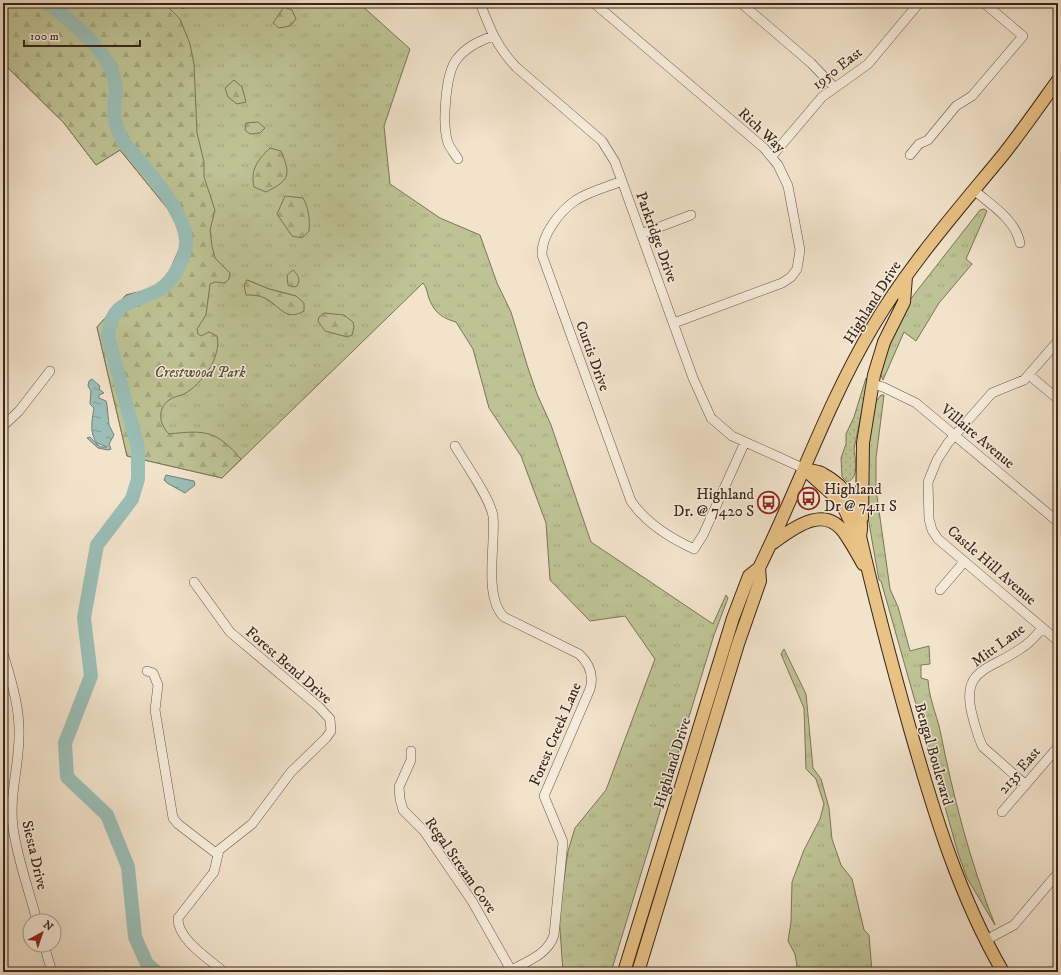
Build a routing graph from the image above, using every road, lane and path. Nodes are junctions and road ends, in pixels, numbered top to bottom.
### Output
1 (480, 3) edge
2 (594, 3) edge
3 (741, 3) edge
4 (919, 3) edge
5 (984, 3) edge
6 (493, 36) junction
7 (1058, 80) edge
8 (834, 87) junction
9 (910, 155) dead end
10 (772, 156) junction
11 (458, 159) dead end
12 (622, 181) junction
13 (974, 190) junction
14 (691, 215) dead end
15 (641, 234) junction
16 (1020, 243) dead end
17 (906, 276) junction
18 (674, 324) junction
19 (1058, 341) edge
20 (50, 371) dead end
21 (1029, 375) junction
22 (873, 384) junction
23 (1058, 399) edge
24 (3, 426) edge
25 (956, 435) junction
26 (745, 442) junction
27 (455, 446) dead end
28 (805, 469) junction
29 (1058, 522) edge
30 (861, 531) junction
31 (772, 543) junction
32 (964, 562) junction
33 (759, 568) junction
34 (868, 571) junction
35 (194, 582) dead end
36 (940, 590) dead end
37 (1042, 628) junction
38 (1058, 641) edge
39 (3, 653) edge
40 (147, 671) dead end
41 (1058, 747) edge
42 (411, 751) dead end
43 (1026, 785) junction
44 (1002, 812) dead end
45 (217, 854) junction
46 (1058, 873) edge
47 (35, 913) edge
48 (986, 940) junction
49 (46, 953) edge
50 (510, 971) edge
51 (52, 972) edge
52 (224, 972) edge
53 (624, 972) edge
54 (638, 972) edge
55 (1003, 972) edge

1 - 6 street, Parkridge Drive
2 - 10 street, Rich Way
3 - 8 street
4 - 8 street, 1950 East
5 - 9 street
6 - 11 street
6 - 12 street, Parkridge Drive
7 - 13 main road, Highland Drive
8 - 10 street, 1950 East
10 - 18 street, Rich Way
12 - 15 street, Parkridge Drive
12 - 26 street, Curtis Drive
13 - 16 street
13 - 17 main road, Highland Drive
14 - 15 street
15 - 18 street, Parkridge Drive
17 - 22 main road
17 - 28 main road, Highland Drive
18 - 26 street, Parkridge Drive
19 - 21 street, Castle Hill Avenue
20 - 24 street
21 - 23 street
21 - 25 street, Castle Hill Avenue
22 - 25 street, Villaire Avenue
22 - 30 main road
25 - 29 street, Villaire Avenue
25 - 32 street, Castle Hill Avenue
26 - 28 street, Parkridge Drive
27 - 50 street, Forest Creek Lane
28 - 30 main road, Bengal Boulevard
28 - 31 main road, Highland Drive
30 - 34 main road, Bengal Boulevard
31 - 33 main road, Highland Drive
31 - 34 main road
32 - 36 street
32 - 37 street, Castle Hill Avenue
33 - 53 main road, Highland Drive
33 - 54 main road, Highland Drive
34 - 48 main road, Bengal Boulevard
35 - 45 street, Forest Bend Drive
37 - 38 street, Castle Hill Avenue
37 - 43 street, Mitt Lane
39 - 47 street, Siesta Drive
40 - 45 street
41 - 43 street, 2135 East
42 - 50 street, Regal Stream Cove
43 - 44 street, 2135 East
45 - 52 street
46 - 48 street
48 - 55 main road, Bengal Boulevard
49 - 51 street

